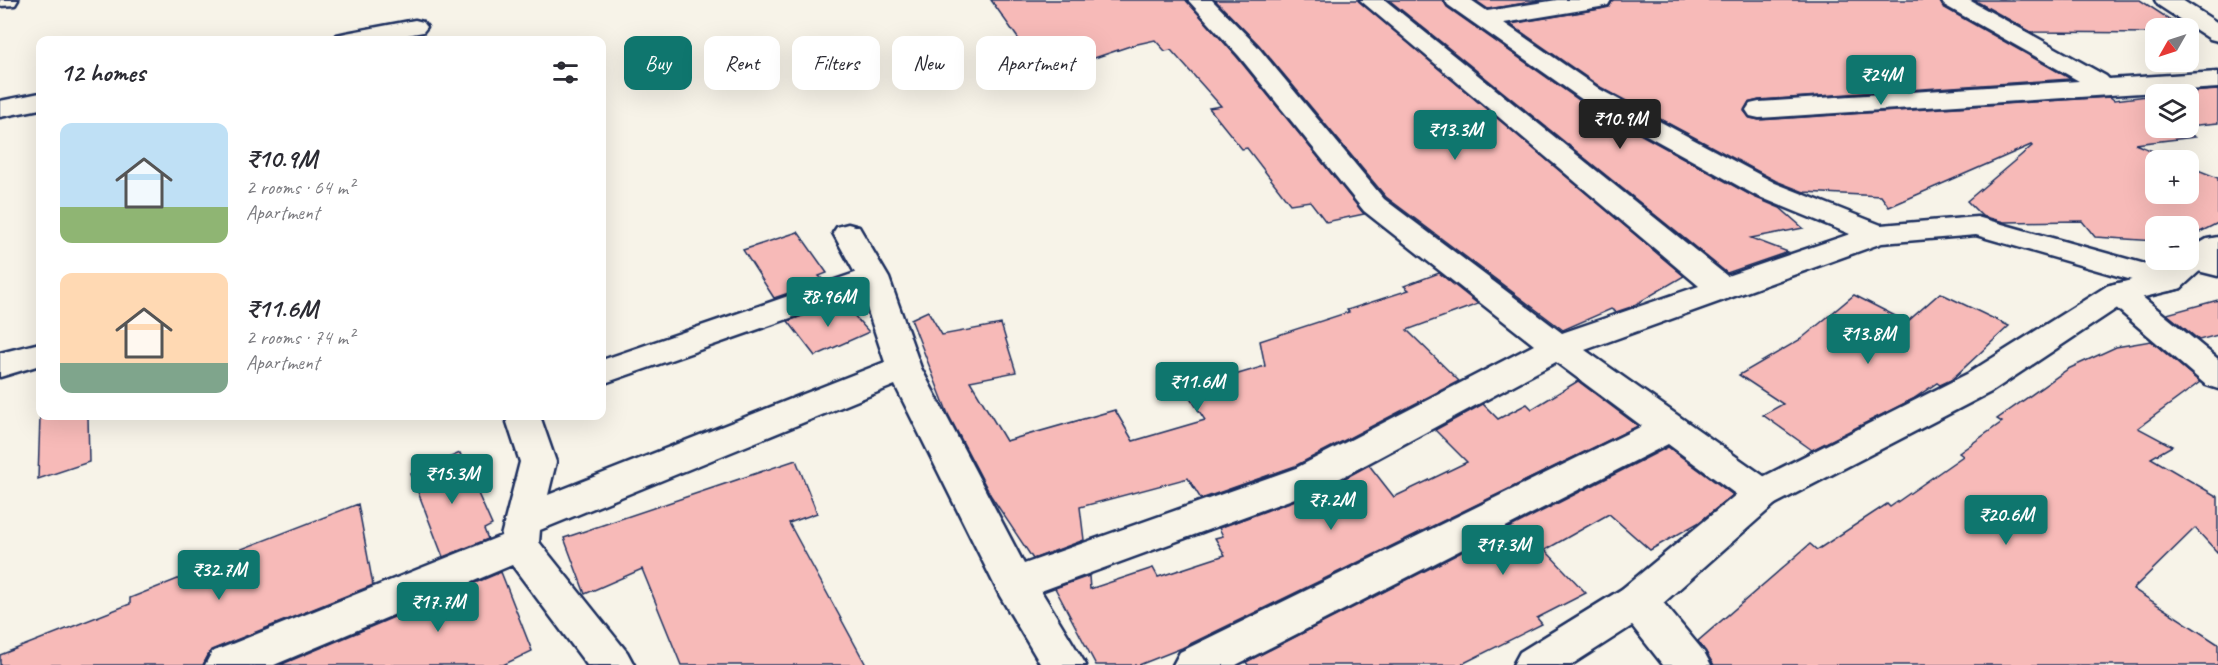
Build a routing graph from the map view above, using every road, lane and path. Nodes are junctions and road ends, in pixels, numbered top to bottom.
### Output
1 (1199, 0) edge
2 (1371, 0) edge
3 (1456, 0) edge
4 (1600, 0) edge
5 (1952, 0) edge
6 (2166, 0) edge
7 (1483, 19) junction
8 (415, 25) edge
9 (2218, 34) edge
10 (364, 36) edge
11 (2218, 80) edge
12 (2102, 89) junction
13 (36, 102) edge
14 (0, 109) edge
15 (1759, 110) dead end
16 (849, 233) dead end
17 (1878, 234) junction
18 (2200, 263) edge
19 (873, 278) junction
20 (1723, 289) junction
21 (2118, 293) junction
22 (1558, 347) junction
23 (36, 355) edge
24 (0, 365) edge
25 (904, 368) junction
26 (606, 371) edge
27 (2218, 377) edge
28 (523, 420) edge
29 (1671, 427) junction
30 (1762, 494) junction
31 (520, 533) junction
32 (1014, 584) junction
33 (1637, 601) junction
34 (227, 665) edge
35 (612, 665) edge
36 (1064, 665) edge
37 (1195, 665) edge
38 (1535, 665) edge
39 (1689, 665) edge

1 - 22 street
2 - 20 street
3 - 7 street
4 - 7 street
5 - 12 street
6 - 9 street
7 - 17 street
8 - 10 street
11 - 12 street
12 - 15 street
13 - 14 street
16 - 19 street
17 - 18 street
17 - 20 street
18 - 21 street
19 - 25 street
19 - 26 street
20 - 22 street
21 - 27 street
21 - 30 street
22 - 29 street
22 - 32 street
23 - 24 street
25 - 31 street
25 - 32 street
28 - 31 street
29 - 30 street
29 - 37 street
30 - 33 street
31 - 34 street
31 - 35 street
32 - 36 street
33 - 38 street
33 - 39 street

